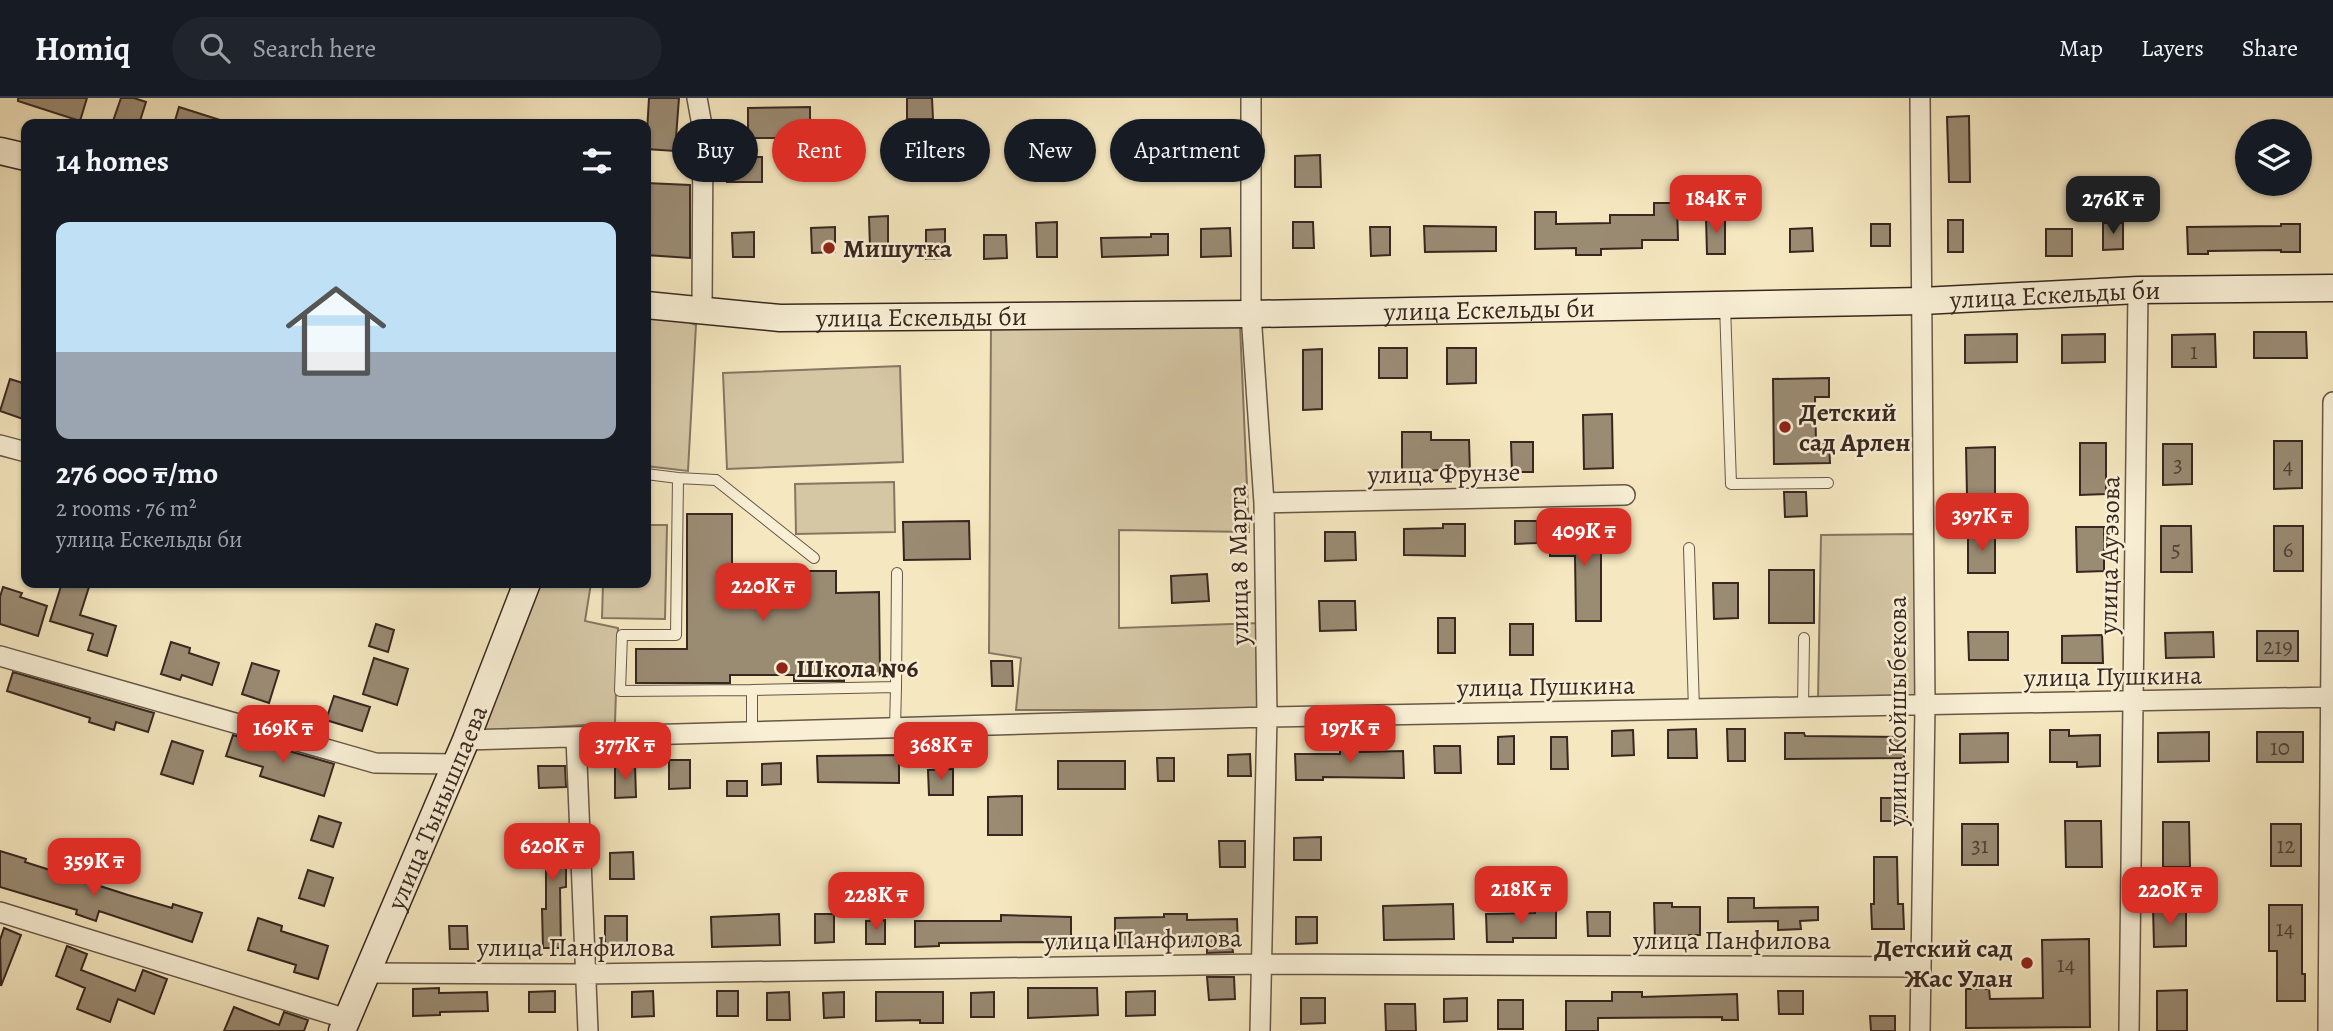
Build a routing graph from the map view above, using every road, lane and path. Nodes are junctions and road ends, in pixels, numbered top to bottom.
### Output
1 (697, 98) edge
2 (1251, 98) edge
3 (1920, 98) edge
4 (0, 151) edge
5 (21, 156) edge
6 (2333, 288) edge
7 (2138, 290) junction
8 (1922, 300) junction
9 (1725, 304) junction
10 (651, 306) edge
11 (702, 312) junction
12 (1251, 314) junction
13 (2333, 402) edge
14 (0, 445) edge
15 (21, 451) edge
16 (651, 475) edge
17 (678, 478) junction
18 (1828, 483) dead end
19 (1625, 495) dead end
20 (1264, 503) junction
21 (1689, 548) dead end
22 (814, 558) dead end
23 (897, 573) dead end
24 (525, 588) edge
25 (1804, 638) dead end
26 (0, 656) edge
27 (897, 687) junction
28 (752, 690) junction
29 (2332, 697) edge
30 (2133, 701) junction
31 (1925, 706) junction
32 (1803, 708) junction
33 (1694, 710) junction
34 (1267, 716) junction
35 (895, 728) junction
36 (752, 732) junction
37 (576, 737) junction
38 (461, 752) junction
39 (0, 912) edge
40 (1262, 964) junction
41 (1921, 967) junction
42 (366, 973) junction
43 (585, 974) junction
44 (344, 1025) edge
45 (588, 1031) edge
46 (1260, 1031) edge
47 (1920, 1031) edge
48 (2129, 1031) edge
49 (2328, 1031) edge

1 - 11 street
2 - 12 street, улица 8 Марта
3 - 8 street, улица Койшыбекова
4 - 5 street
6 - 7 street, улица Ескельды би
7 - 8 street, улица Ескельды би
7 - 30 street, улица Ауэзова
8 - 9 street, улица Ескельды би
8 - 31 street, улица Койшыбекова
9 - 12 street, улица Ескельды би
9 - 18 lane
10 - 11 street, улица Ескельды би
11 - 12 street, улица Ескельды би
12 - 20 street, улица 8 Марта
13 - 29 street
14 - 15 street
16 - 17 lane
17 - 22 lane
17 - 28 lane
19 - 20 street, улица Фрунзе
20 - 34 street, улица 8 Марта
21 - 33 lane
23 - 27 lane
24 - 38 street, улица Тынышпаева
25 - 32 lane
26 - 38 street, улица Пушкина
27 - 28 lane
27 - 35 lane
28 - 36 lane
29 - 30 street, улица Пушкина
29 - 49 street
30 - 31 street, улица Пушкина
30 - 48 street, улица Ауэзова
31 - 32 street, улица Пушкина
31 - 41 street, улица Койшыбекова
32 - 33 street, улица Пушкина
33 - 34 street, улица Пушкина
34 - 35 street, улица Пушкина
34 - 40 street, улица 8 Марта
35 - 36 street, улица Пушкина
36 - 37 street, улица Пушкина
37 - 38 street, улица Пушкина
37 - 43 street
38 - 42 street, улица Тынышпаева
39 - 44 street
40 - 41 street, улица Панфилова
40 - 43 street, улица Панфилова
40 - 46 street, улица 8 Марта
41 - 47 street, улица Койшыбекова
42 - 43 street, улица Панфилова
42 - 44 street, улица Тынышпаева
43 - 45 street

